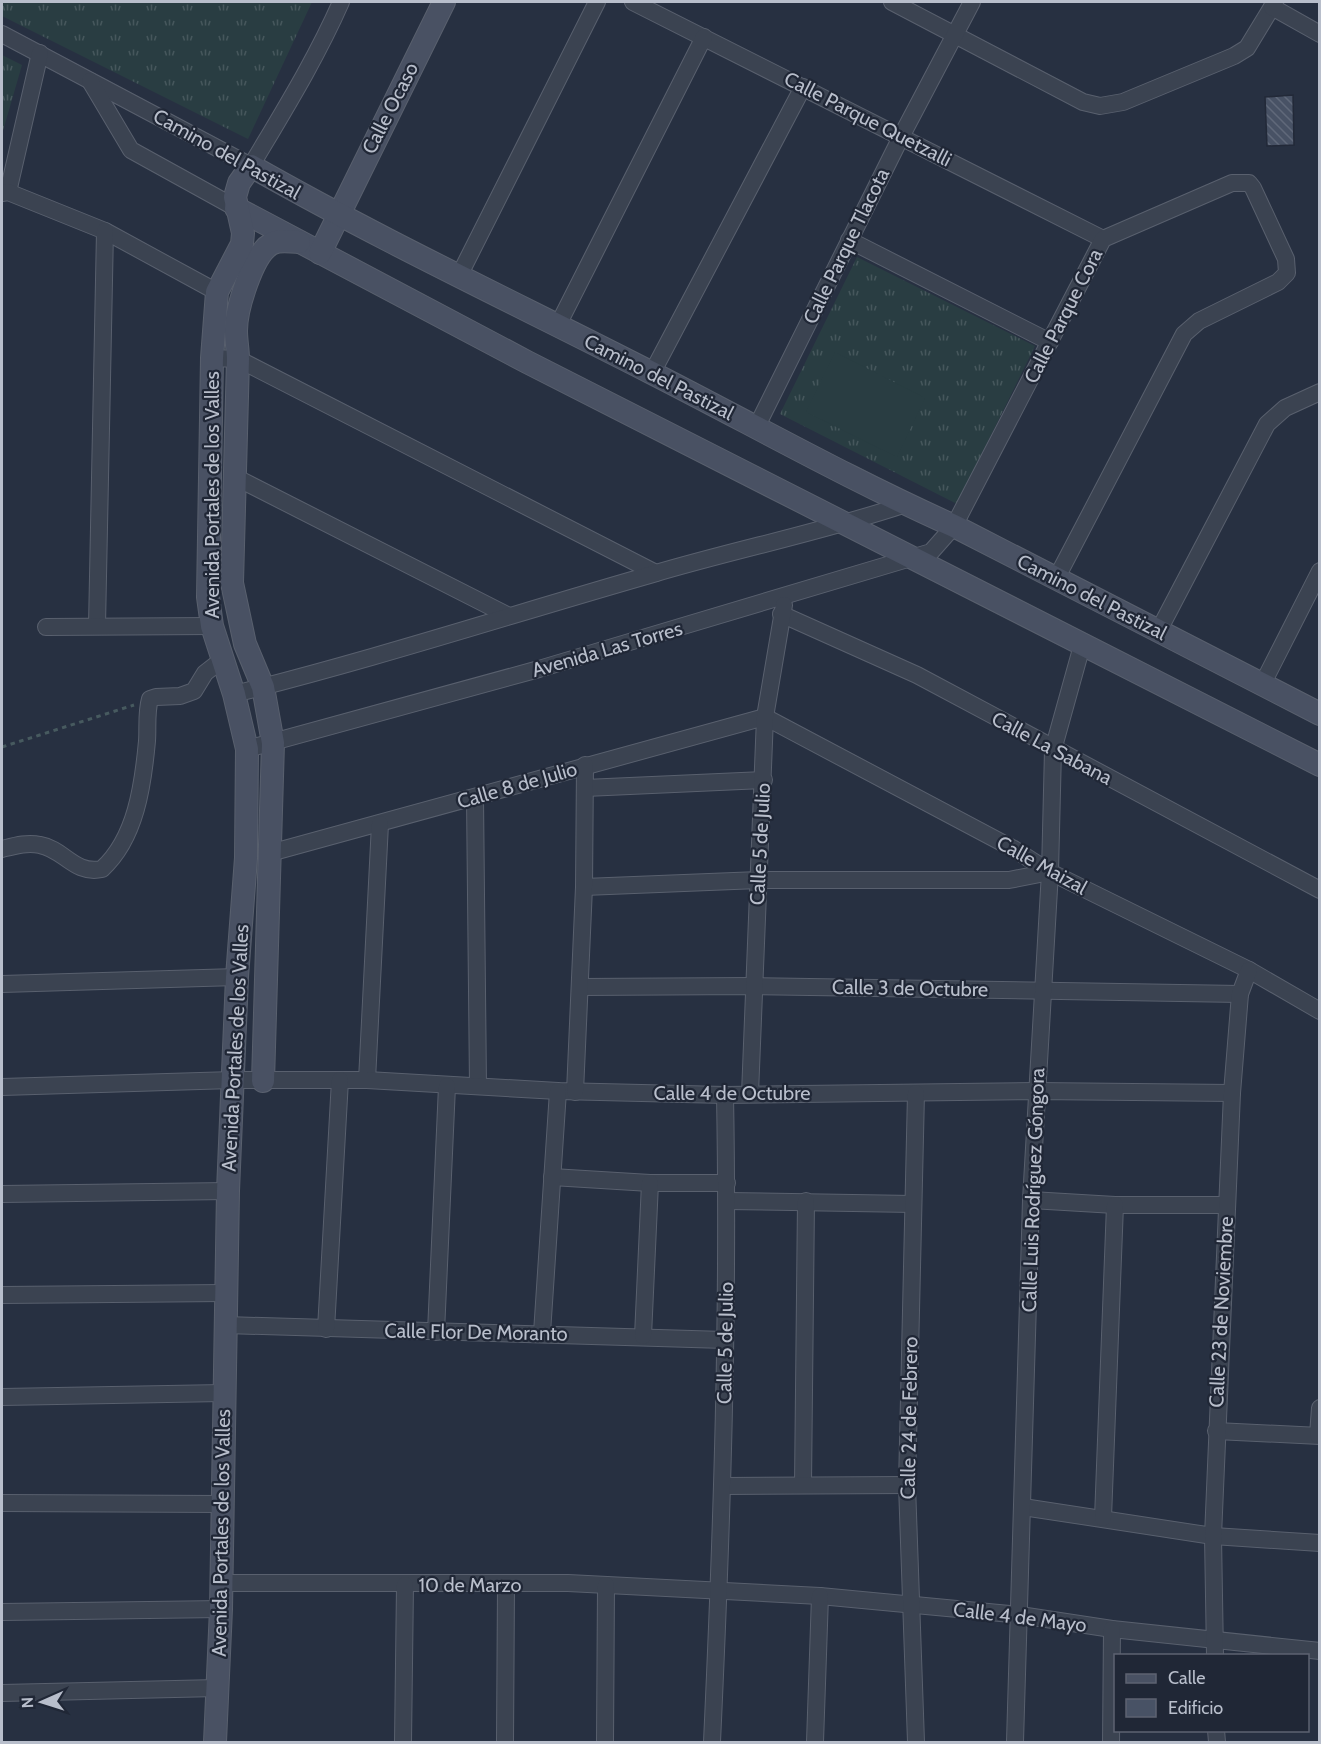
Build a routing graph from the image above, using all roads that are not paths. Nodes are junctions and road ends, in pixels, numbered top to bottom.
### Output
1 (340, 2) edge
2 (444, 2) edge
3 (597, 2) edge
4 (633, 2) edge
5 (892, 2) edge
6 (972, 2) edge
7 (1273, 4) edge
8 (954, 33) junction
9 (2, 34) edge
10 (1320, 34) edge
11 (704, 37) junction
12 (40, 53) junction
13 (90, 80) junction
14 (803, 87) junction
15 (902, 135) junction
16 (251, 166) junction
17 (5, 192) edge
18 (236, 208) junction
19 (337, 215) junction
20 (105, 231) junction
21 (1103, 239) junction
22 (849, 240) junction
23 (310, 248) junction
24 (459, 276) junction
25 (217, 292) junction
26 (558, 325) junction
27 (1050, 342) junction
28 (212, 358) junction
29 (238, 359) junction
30 (652, 373) junction
31 (1320, 392) edge
32 (756, 428) junction
33 (235, 477) junction
34 (906, 504) junction
35 (846, 522) junction
36 (954, 526) junction
37 (917, 558) junction
38 (1320, 571) edge
39 (656, 573) junction
40 (1056, 579) junction
41 (786, 597) junction
42 (781, 614) junction
43 (509, 616) junction
44 (97, 626) junction
45 (212, 626) junction
46 (46, 627) dead end
47 (1159, 630) junction
48 (1083, 642) junction
49 (223, 659) junction
50 (1262, 685) junction
51 (263, 687) junction
52 (234, 694) junction
53 (1320, 714) edge
54 (765, 717) junction
55 (273, 743) junction
56 (247, 749) junction
57 (1053, 750) junction
58 (585, 765) junction
59 (1320, 765) edge
60 (764, 780) junction
61 (585, 788) junction
62 (475, 798) junction
63 (380, 824) junction
64 (2, 849) edge
65 (270, 853) junction
66 (1050, 872) junction
67 (759, 880) junction
68 (584, 887) junction
69 (1320, 890) edge
70 (1249, 970) junction
71 (237, 977) junction
72 (2, 984) edge
73 (752, 986) junction
74 (580, 987) junction
75 (1042, 990) junction
76 (1240, 994) junction
77 (1320, 1011) edge
78 (233, 1080) junction
79 (340, 1080) junction
80 (367, 1080) junction
81 (263, 1081) junction
82 (447, 1086) junction
83 (478, 1086) junction
84 (2, 1087) edge
85 (558, 1091) junction
86 (1036, 1091) junction
87 (575, 1092) junction
88 (916, 1093) junction
89 (750, 1094) junction
90 (1232, 1094) junction
91 (725, 1095) junction
92 (552, 1177) junction
93 (650, 1183) junction
94 (727, 1183) junction
95 (228, 1191) junction
96 (2, 1194) edge
97 (1031, 1200) junction
98 (727, 1201) junction
99 (806, 1201) junction
100 (913, 1204) junction
101 (1115, 1205) junction
102 (1226, 1205) junction
103 (225, 1293) junction
104 (2, 1295) edge
105 (226, 1325) junction
106 (326, 1329) junction
107 (436, 1332) junction
108 (542, 1333) junction
109 (643, 1336) junction
110 (725, 1340) junction
111 (223, 1393) junction
112 (2, 1397) edge
113 (1320, 1408) edge
114 (1216, 1431) junction
115 (1319, 1436) edge
116 (803, 1485) junction
117 (907, 1485) junction
118 (723, 1486) junction
119 (2, 1503) edge
120 (221, 1504) junction
121 (1023, 1507) junction
122 (1103, 1518) junction
123 (1212, 1536) junction
124 (1320, 1543) edge
125 (221, 1583) junction
126 (405, 1585) junction
127 (506, 1585) junction
128 (606, 1585) junction
129 (719, 1591) junction
130 (820, 1596) junction
131 (913, 1604) junction
132 (221, 1609) junction
133 (2, 1612) edge
134 (1020, 1615) junction
135 (1112, 1629) junction
136 (1215, 1648) edge
137 (1320, 1651) edge
138 (218, 1688) junction
139 (2, 1693) edge
140 (215, 1743) edge
141 (403, 1743) edge
142 (505, 1743) edge
143 (605, 1743) edge
144 (712, 1743) edge
145 (815, 1743) edge
146 (916, 1743) edge
147 (1015, 1743) edge
148 (1111, 1743) edge

1 - 16 street
2 - 19 street, Calle Ocaso
3 - 24 street
4 - 11 street, Calle Parque Quetzalli
5 - 8 street
6 - 8 street, Calle Parque Tlacota
7 - 8 street
7 - 10 street
8 - 15 street, Calle Parque Tlacota
9 - 12 street, Camino del Pastizal
11 - 14 street, Calle Parque Quetzalli
11 - 26 street
12 - 13 street, Camino del Pastizal
12 - 17 street
13 - 16 street, Camino del Pastizal
13 - 18 street
14 - 15 street, Calle Parque Quetzalli
14 - 30 street
15 - 21 street, Calle Parque Quetzalli
15 - 22 street, Calle Parque Tlacota
16 - 18 street
16 - 19 street, Camino del Pastizal
17 - 20 street
18 - 23 street
18 - 25 street
19 - 23 street, Calle Ocaso
19 - 24 street, Camino del Pastizal
20 - 25 street
20 - 44 street
21 - 27 street, Calle Parque Cora
21 - 40 street, Calle Parque Cora
22 - 27 street
22 - 32 street, Calle Parque Tlacota
23 - 29 street, Avenida Portales de los Valles
23 - 35 street
24 - 26 street, Camino del Pastizal
25 - 28 street, Avenida Portales de los Valles
26 - 30 street, Camino del Pastizal
27 - 36 street, Calle Parque Cora
28 - 29 street
28 - 45 street, Avenida Portales de los Valles
29 - 33 street, Avenida Portales de los Valles
29 - 39 street
30 - 32 street, Camino del Pastizal
31 - 47 street
32 - 34 street, Camino del Pastizal
33 - 43 street
33 - 51 street, Avenida Portales de los Valles
34 - 35 street
34 - 36 street, Camino del Pastizal
35 - 37 street
35 - 39 street
36 - 37 street, Avenida Las Torres
36 - 40 street, Camino del Pastizal
37 - 41 street, Avenida Las Torres
37 - 48 street
38 - 50 street
39 - 43 street
40 - 47 street, Camino del Pastizal
41 - 42 street, Calle 5 de Julio
41 - 55 street, Avenida Las Torres
42 - 54 street, Calle 5 de Julio
42 - 57 street, Calle La Sabana
43 - 51 street
44 - 45 street
44 - 46 street
45 - 49 street, Avenida Portales de los Valles
47 - 50 street, Camino del Pastizal
48 - 57 street, Calle Luis Rodríguez Góngora
48 - 59 street
49 - 52 street, Avenida Portales de los Valles
49 - 64 street
50 - 53 street, Camino del Pastizal
51 - 52 street
51 - 55 street, Avenida Portales de los Valles
52 - 56 street, Avenida Portales de los Valles
54 - 58 street, Calle 8 de Julio
54 - 60 street, Calle 5 de Julio
54 - 66 street, Calle Maizal
55 - 56 street, Avenida Las Torres
55 - 65 street, Avenida Portales de los Valles
56 - 71 street, Avenida Portales de los Valles
57 - 66 street, Calle Luis Rodríguez Góngora
57 - 69 street, Calle La Sabana
58 - 61 street
58 - 62 street, Calle 8 de Julio
60 - 61 street
60 - 67 street, Calle 5 de Julio
61 - 68 street
62 - 63 street, Calle 8 de Julio
62 - 83 street
63 - 65 street, Calle 8 de Julio
63 - 80 street
65 - 81 street, Avenida Portales de los Valles
66 - 67 street
66 - 70 street, Calle Maizal
66 - 75 street, Calle Luis Rodríguez Góngora
67 - 68 street
67 - 73 street, Calle 5 de Julio
68 - 74 street
70 - 76 street, Calle 23 de Noviembre
70 - 77 street, Calle Maizal
71 - 72 street
71 - 78 street, Avenida Portales de los Valles
73 - 74 street, Calle 3 de Octubre
73 - 75 street, Calle 3 de Octubre
73 - 89 street, Calle 5 de Julio
74 - 87 street
75 - 76 street, Calle 3 de Octubre
75 - 86 street, Calle Luis Rodríguez Góngora
76 - 90 street, Calle 23 de Noviembre
78 - 81 street, Calle 4 de Octubre
78 - 84 street, Calle 4 de Octubre
78 - 95 street, Avenida Portales de los Valles
79 - 80 street, Calle 4 de Octubre
79 - 81 street, Calle 4 de Octubre
79 - 106 street
80 - 82 street, Calle 4 de Octubre
82 - 83 street, Calle 4 de Octubre
82 - 107 street
83 - 85 street, Calle 4 de Octubre
85 - 87 street, Calle 4 de Octubre
85 - 92 street
86 - 88 street, Calle 4 de Octubre
86 - 90 street, Calle 4 de Octubre
86 - 97 street, Calle Luis Rodríguez Góngora
87 - 91 street, Calle 4 de Octubre
88 - 89 street, Calle 4 de Octubre
88 - 100 street, Calle 24 de Febrero
89 - 91 street, Calle 4 de Octubre
90 - 102 street, Calle 23 de Noviembre
91 - 94 street, Calle 5 de Julio
92 - 93 street
92 - 108 street
93 - 94 street
93 - 109 street
94 - 98 street, Calle 5 de Julio
95 - 96 street
95 - 103 street, Avenida Portales de los Valles
97 - 101 street
97 - 121 street, Calle Luis Rodríguez Góngora
98 - 99 street
98 - 110 street, Calle 5 de Julio
99 - 100 street
99 - 116 street
100 - 117 street, Calle 24 de Febrero
101 - 102 street
101 - 122 street
102 - 114 street, Calle 23 de Noviembre
103 - 104 street
103 - 105 street, Avenida Portales de los Valles
105 - 106 street, Calle Flor De Moranto
105 - 111 street, Avenida Portales de los Valles
106 - 107 street, Calle Flor De Moranto
107 - 108 street, Calle Flor De Moranto
108 - 109 street, Calle Flor De Moranto
109 - 110 street, Calle Flor De Moranto
110 - 118 street, Calle 5 de Julio
111 - 112 street
111 - 120 street, Avenida Portales de los Valles
113 - 115 street
114 - 115 street
114 - 123 street, Calle 23 de Noviembre
116 - 117 street
116 - 118 street
117 - 131 street, Calle 24 de Febrero
118 - 129 street, Calle 5 de Julio
119 - 120 street
120 - 125 street, Avenida Portales de los Valles
121 - 122 street
121 - 134 street, Calle Luis Rodríguez Góngora
122 - 123 street
123 - 124 street
123 - 136 street, Calle 23 de Noviembre
125 - 126 street, 10 de Marzo
125 - 132 street, Avenida Portales de los Valles
126 - 127 street, 10 de Marzo
126 - 141 street
127 - 128 street, 10 de Marzo
127 - 142 street
128 - 129 street, 10 de Marzo
128 - 143 street
129 - 130 street, Calle 4 de Mayo
129 - 144 street, Calle 5 de Julio
130 - 131 street, Calle 4 de Mayo
130 - 145 street
131 - 134 street, Calle 4 de Mayo
131 - 146 street, Calle 24 de Febrero
132 - 133 street
132 - 138 street, Avenida Portales de los Valles
134 - 135 street, Calle 4 de Mayo
134 - 147 street, Calle Luis Rodríguez Góngora
135 - 136 street, Calle 4 de Mayo
135 - 148 street
136 - 137 street, Calle 4 de Mayo
138 - 139 street
138 - 140 street, Avenida Portales de los Valles

